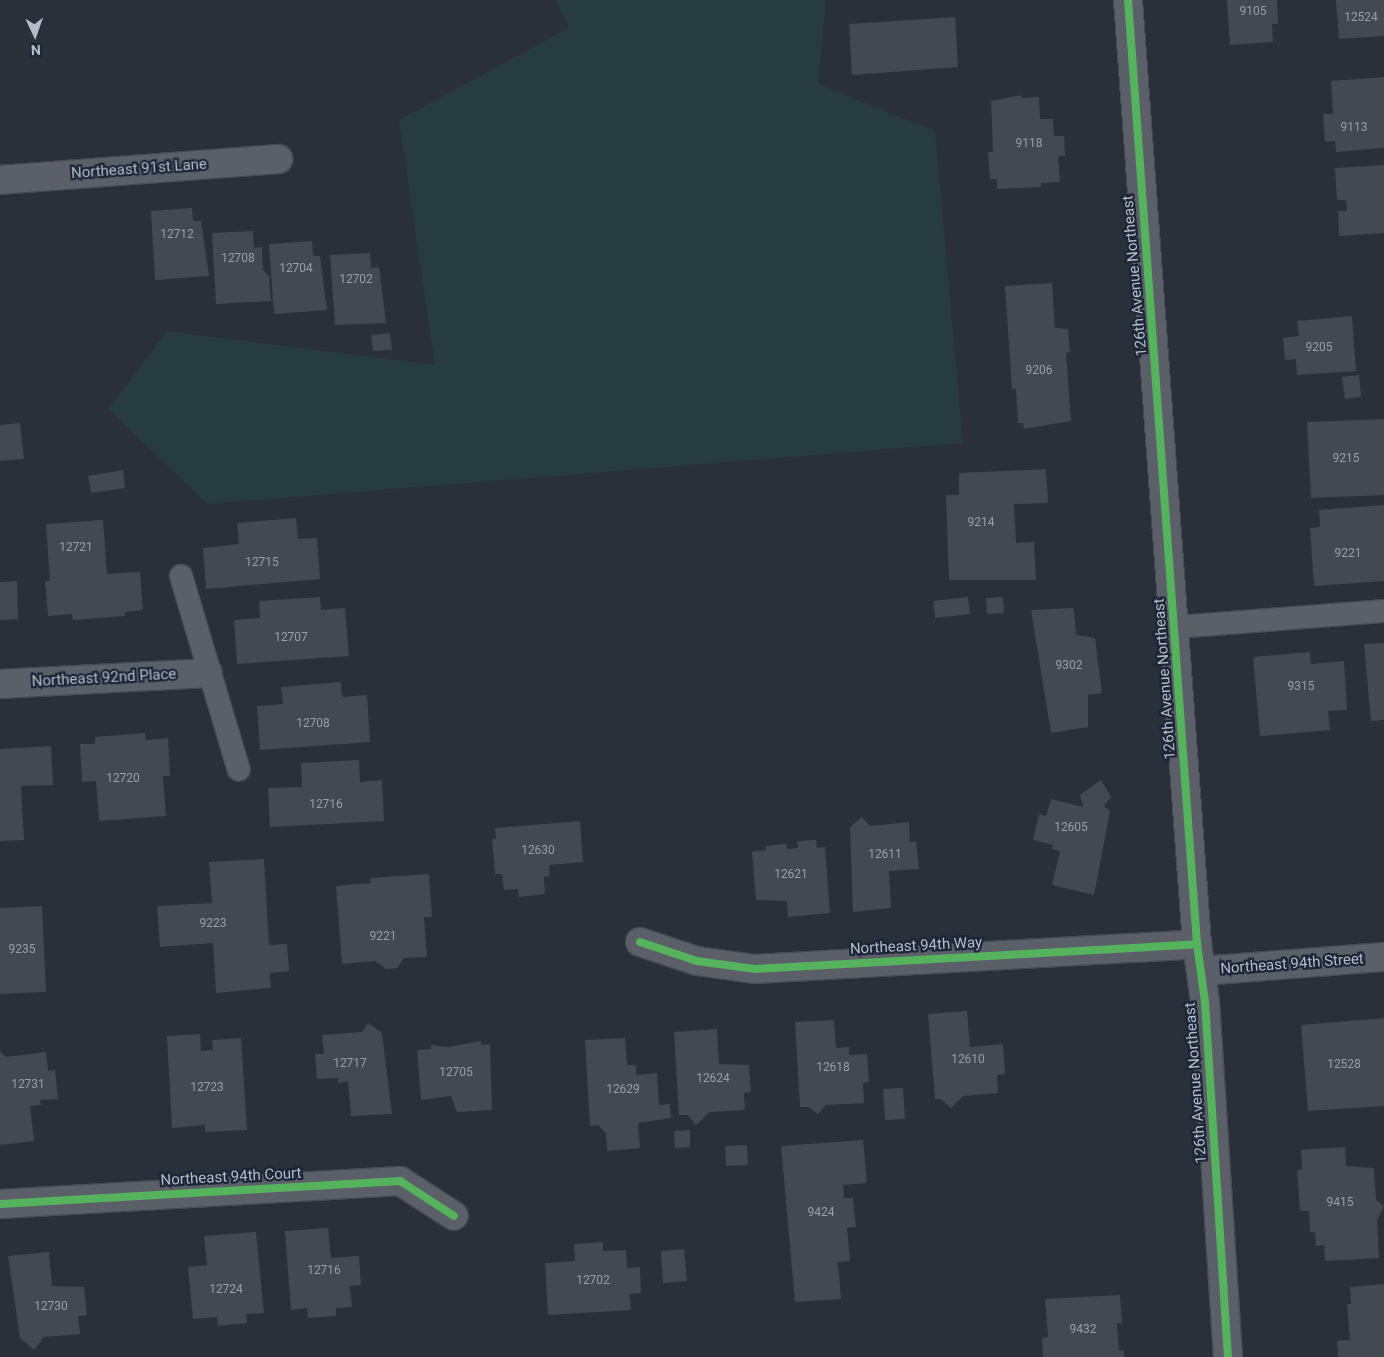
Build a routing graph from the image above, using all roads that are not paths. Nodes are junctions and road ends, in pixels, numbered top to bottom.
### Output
1 (1128, 0) edge
2 (278, 159) dead end
3 (0, 180) edge
4 (181, 576) dead end
5 (1384, 611) edge
6 (1176, 627) junction
7 (208, 673) junction
8 (0, 684) edge
9 (239, 770) dead end
10 (640, 942) dead end
11 (1197, 944) junction
12 (1384, 957) edge
13 (1201, 971) junction
14 (0, 1204) edge
15 (454, 1216) dead end
16 (1228, 1357) edge

1 - 6 street, 126th Avenue Northeast
2 - 3 street, Northeast 91st Lane
4 - 7 lane
5 - 6 lane
6 - 11 street, 126th Avenue Northeast
7 - 8 street, Northeast 92nd Place
7 - 9 lane
10 - 11 street, Northeast 94th Way
11 - 13 street, 126th Avenue Northeast
12 - 13 street, Northeast 94th Street
13 - 16 street, 126th Avenue Northeast
14 - 15 street, Northeast 94th Court

